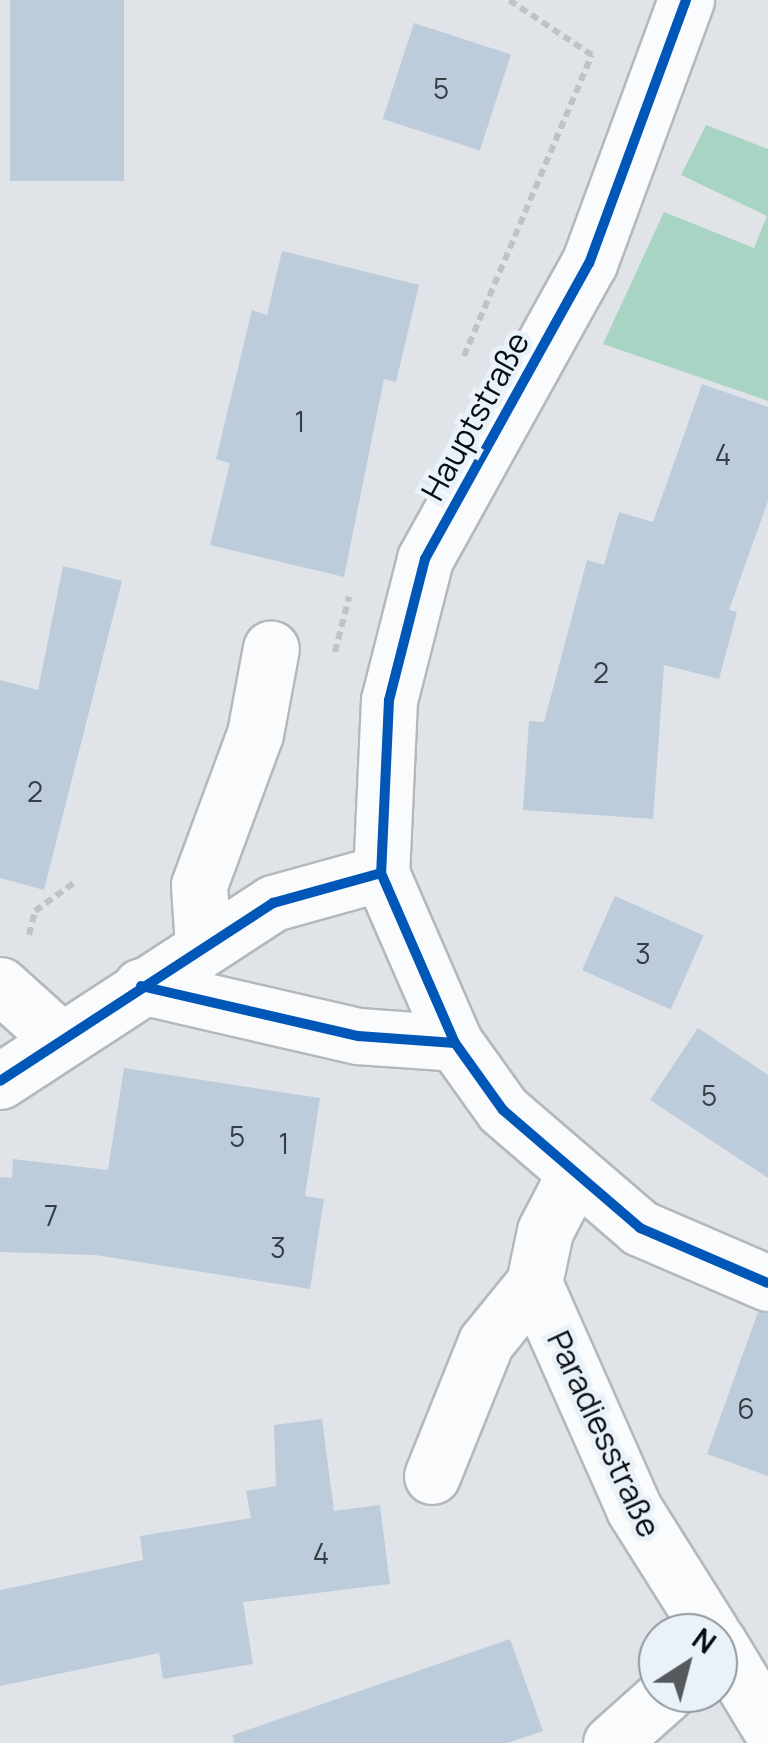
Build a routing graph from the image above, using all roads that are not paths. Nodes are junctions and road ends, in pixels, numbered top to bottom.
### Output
1 (686, 0) edge
2 (271, 648) dead end
3 (380, 873) junction
4 (203, 948) junction
5 (0, 986) edge
6 (141, 986) junction
7 (61, 1040) junction
8 (455, 1043) junction
9 (0, 1081) edge
10 (573, 1177) junction
11 (534, 1283) junction
12 (768, 1283) edge
13 (432, 1476) dead end
14 (691, 1613) edge
15 (738, 1676) edge
16 (644, 1713) edge
17 (768, 1726) edge
18 (610, 1743) edge

1 - 3 street, Hauptstraße
2 - 4 street
3 - 4 street
3 - 8 street
4 - 6 street
5 - 7 street
6 - 7 street
6 - 8 street
7 - 9 street
8 - 10 street
10 - 11 street, Paradiesstraße
10 - 12 street
11 - 13 street, Paradiesstraße
11 - 14 street, Paradiesstraße
15 - 17 street
16 - 18 street

